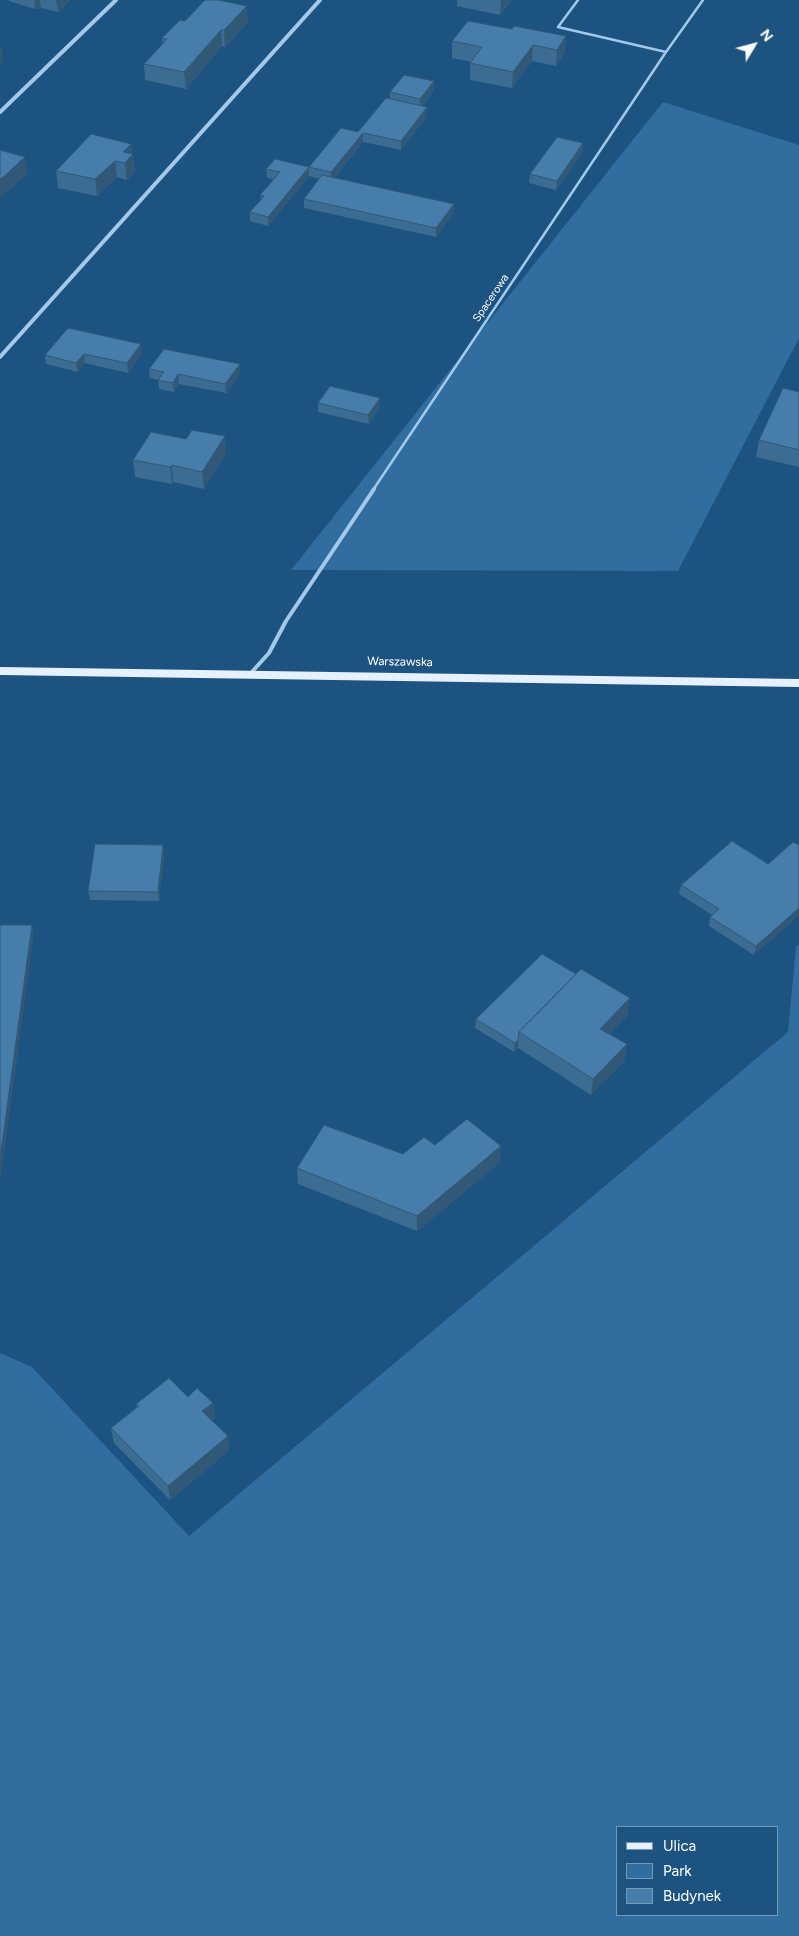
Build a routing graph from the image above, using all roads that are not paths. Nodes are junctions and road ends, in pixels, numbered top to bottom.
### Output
1 (116, 0) edge
2 (320, 0) edge
3 (578, 0) edge
4 (703, 0) edge
5 (666, 52) junction
6 (0, 112) edge
7 (0, 357) edge
8 (0, 671) edge
9 (250, 674) junction
10 (799, 683) edge

1 - 6 street
2 - 7 street
3 - 5 lane
4 - 5 lane, Spacerowa
5 - 9 lane, Spacerowa
8 - 9 main road, Warszawska
9 - 10 main road, Warszawska

